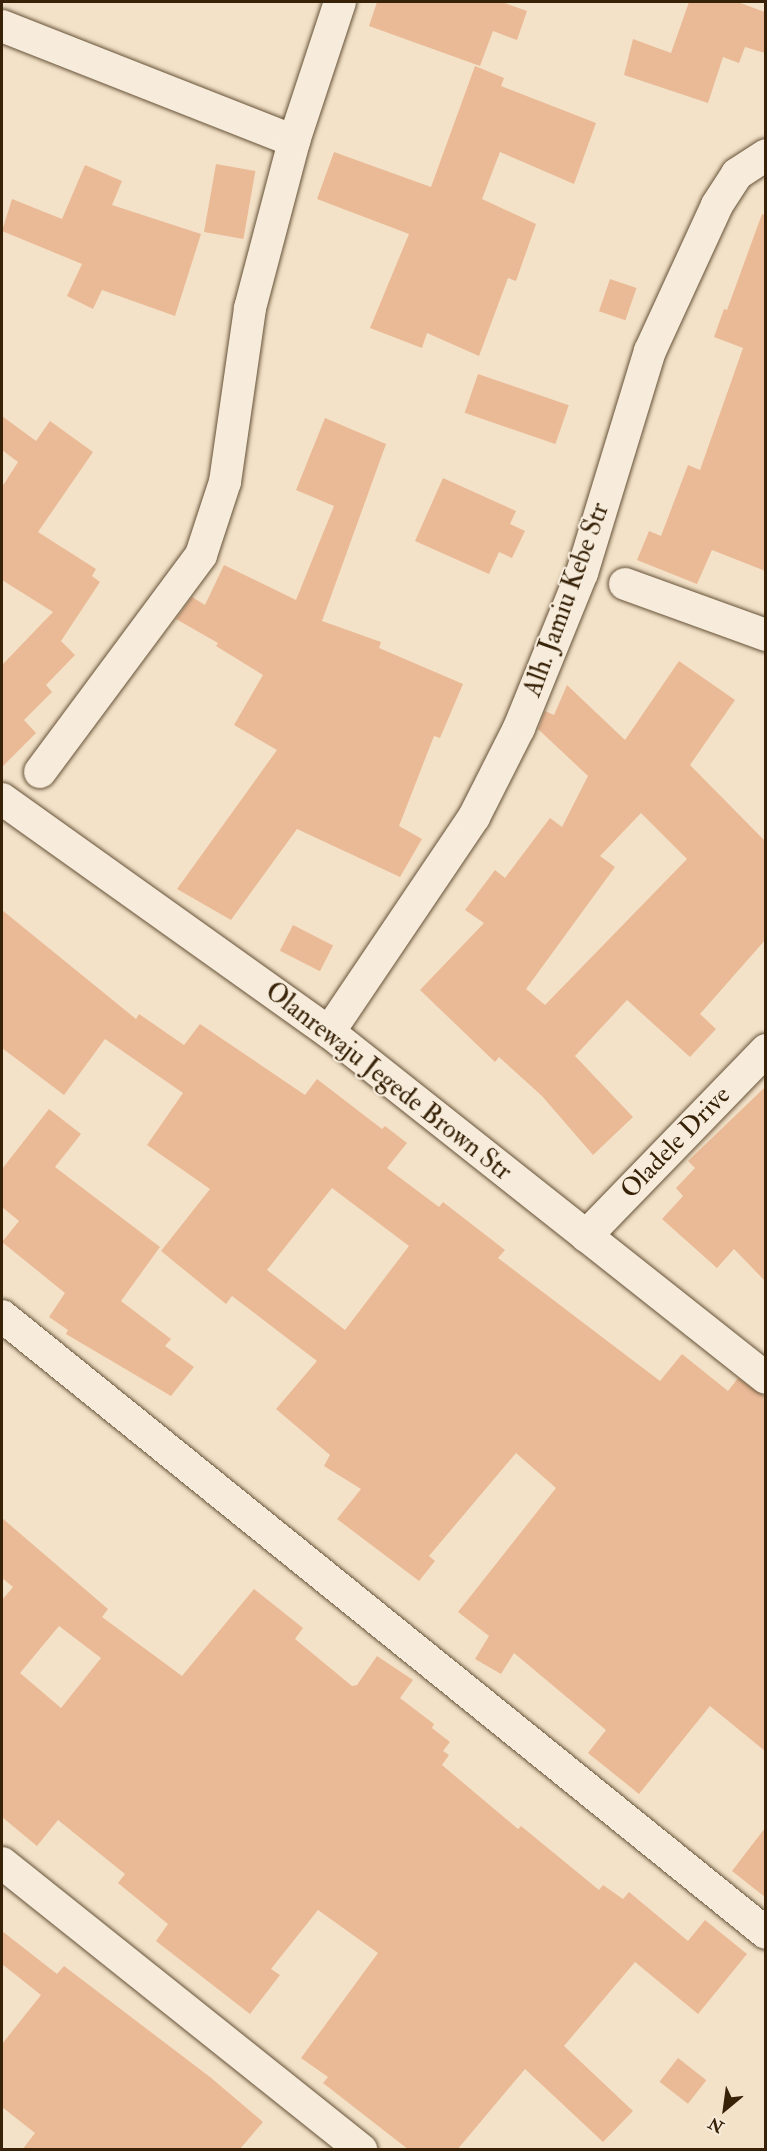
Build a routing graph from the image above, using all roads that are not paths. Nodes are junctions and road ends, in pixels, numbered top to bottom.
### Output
1 (340, 2) edge
2 (2, 26) edge
3 (294, 141) junction
4 (765, 155) edge
5 (625, 584) dead end
6 (765, 635) edge
7 (40, 772) dead end
8 (2, 799) edge
9 (330, 1032) junction
10 (765, 1050) edge
11 (586, 1236) junction
12 (2, 1316) edge
13 (765, 1378) edge
14 (2, 1863) edge
15 (765, 1933) edge
16 (361, 2150) edge

1 - 3 street
2 - 3 street
3 - 7 street
4 - 9 street, Alh. Jamiu Kebe Str
5 - 6 street
8 - 9 street, Olanrewaju Jegede Brown Str
9 - 11 street, Olanrewaju Jegede Brown Str
10 - 11 street, Oladele Drive
11 - 13 street, Olanrewaju Jegede Brown Str
12 - 15 street
14 - 16 street

